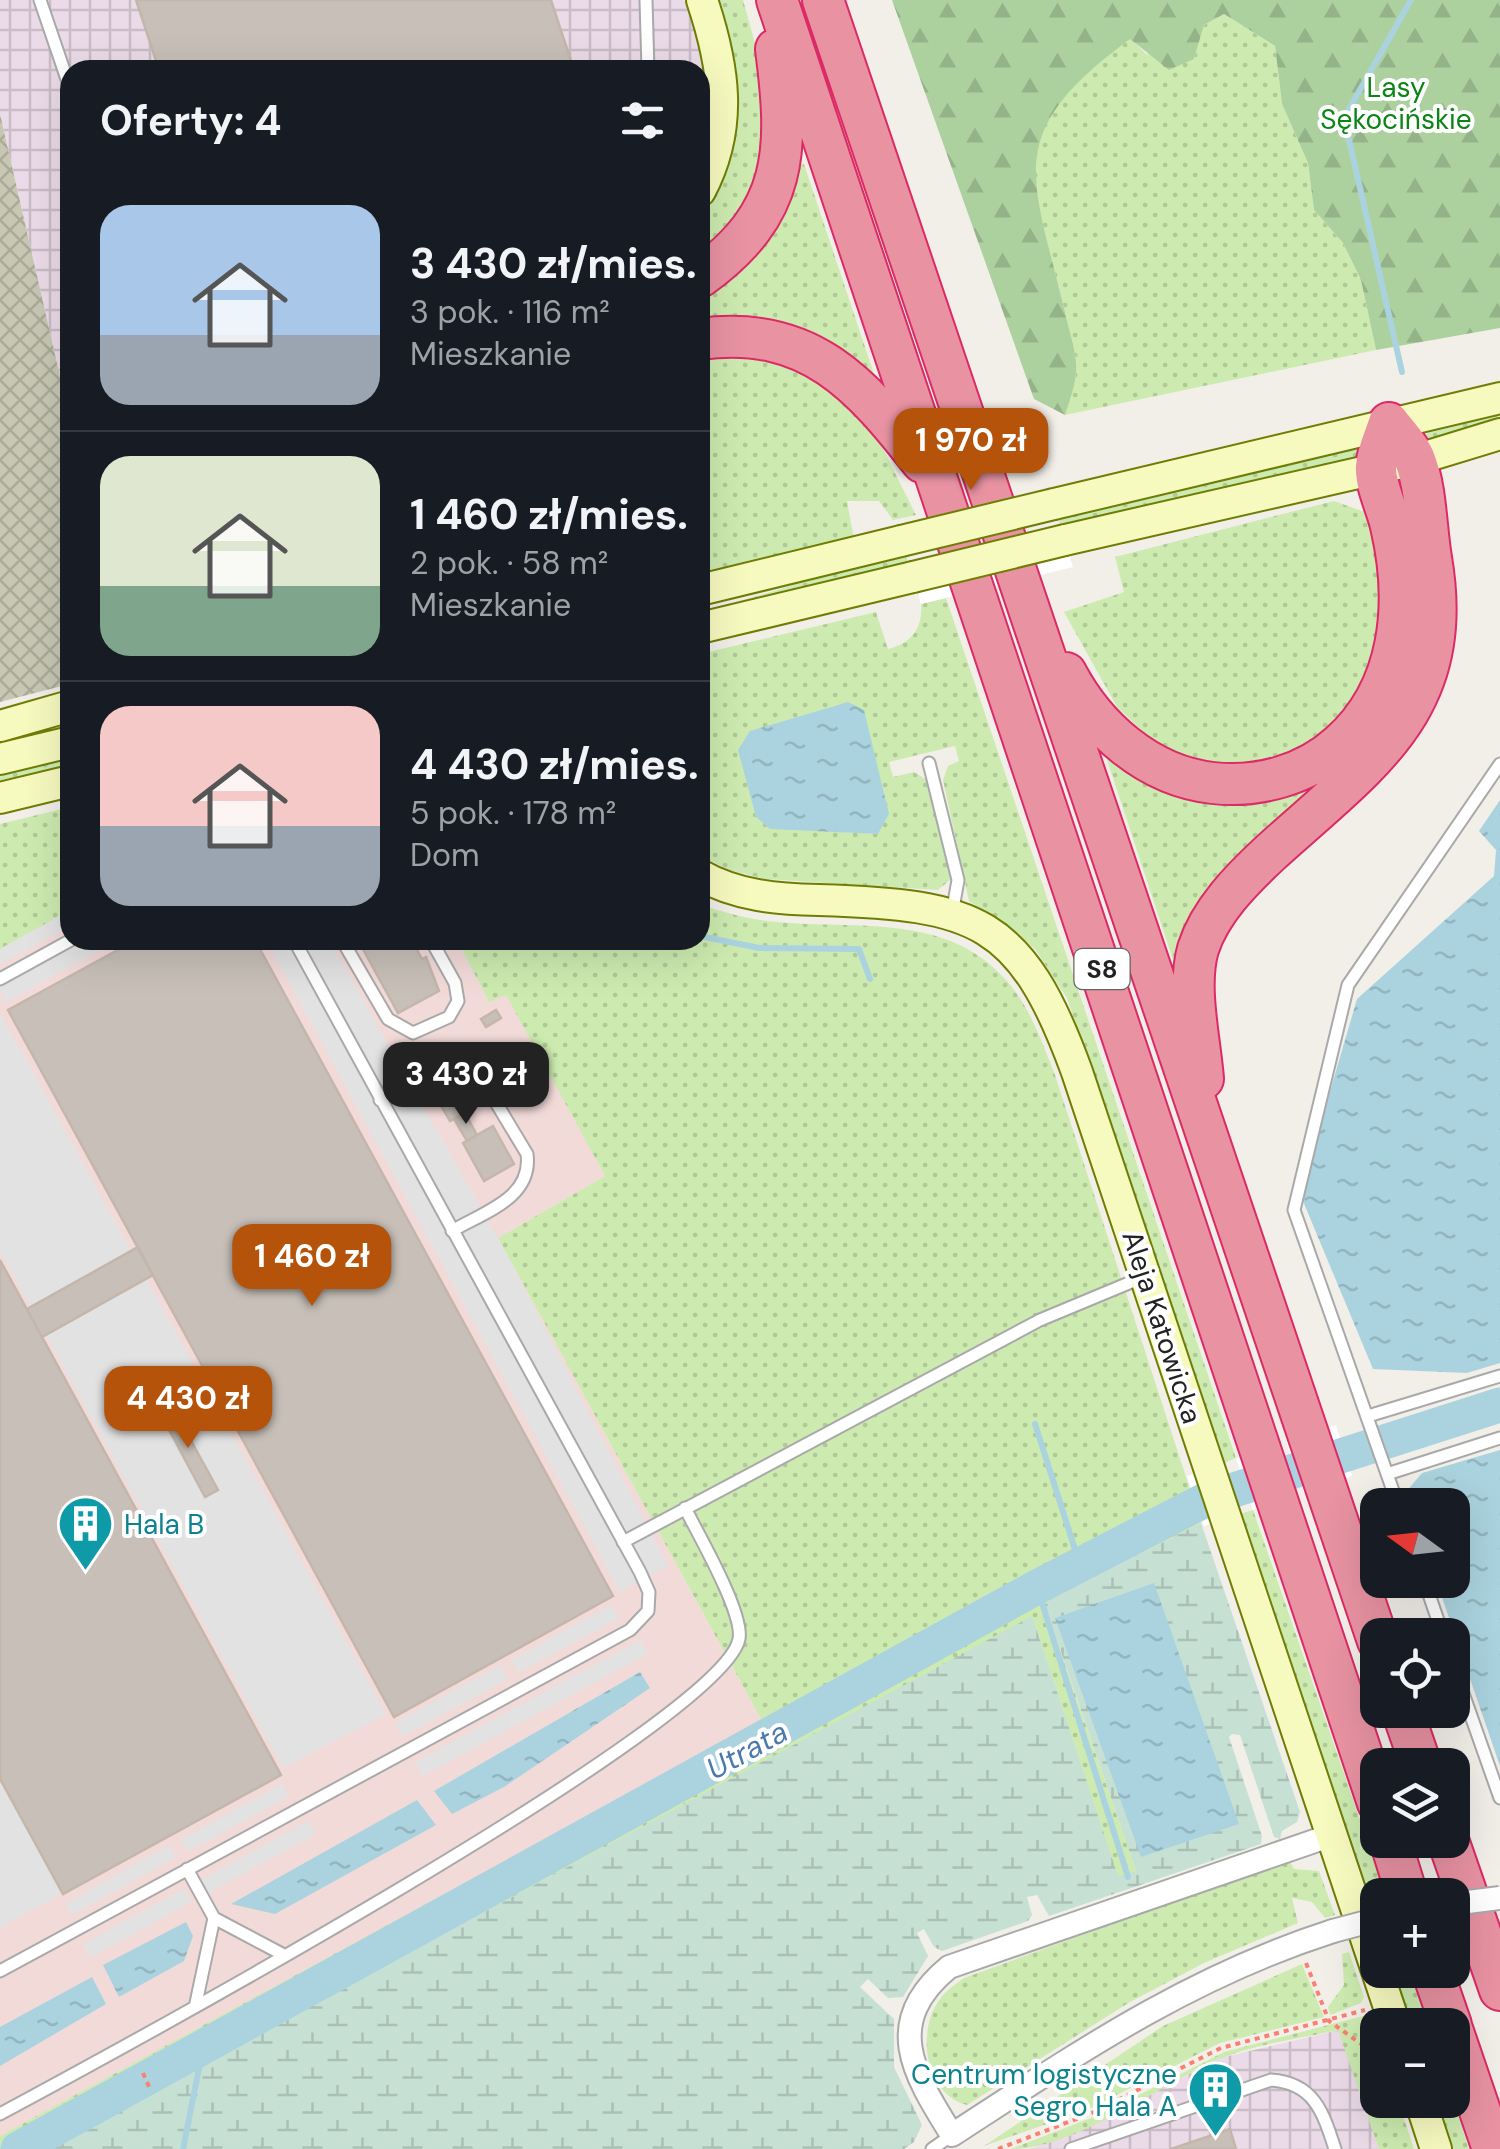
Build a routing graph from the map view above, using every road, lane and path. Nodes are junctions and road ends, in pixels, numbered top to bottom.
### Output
1 (40, 0) edge
2 (646, 0) edge
3 (702, 0) edge
4 (774, 0) edge
5 (824, 0) edge
6 (60, 60) edge
7 (648, 60) edge
8 (710, 172) edge
9 (710, 270) edge
10 (710, 338) edge
11 (1500, 398) edge
12 (1389, 422) junction
13 (1500, 434) edge
14 (1415, 460) junction
15 (1376, 468) junction
16 (942, 488) junction
17 (710, 588) edge
18 (1023, 590) junction
19 (710, 626) edge
20 (60, 709) edge
21 (0, 726) edge
22 (60, 744) edge
23 (0, 758) edge
24 (928, 762) dead end
25 (1500, 764) edge
26 (60, 783) edge
27 (0, 798) edge
28 (710, 878) edge
29 (952, 914) junction
30 (60, 946) edge
31 (299, 950) edge
32 (348, 950) edge
33 (437, 950) edge
34 (0, 979) edge
35 (380, 1100) junction
36 (1212, 1152) junction
37 (452, 1231) junction
38 (1146, 1276) junction
39 (1500, 1376) edge
40 (1368, 1416) junction
41 (1500, 1438) edge
42 (1387, 1474) junction
43 (1392, 1488) edge
44 (685, 1508) junction
45 (623, 1542) junction
46 (1370, 1618) edge
47 (1470, 1713) edge
48 (1360, 1748) edge
49 (1500, 1798) edge
50 (1332, 1835) junction
51 (1454, 1858) edge
52 (186, 1869) junction
53 (1500, 1898) edge
54 (1470, 1902) edge
55 (214, 1918) junction
56 (1360, 1923) edge
57 (282, 1954) junction
58 (1310, 1964) dead end
59 (0, 1970) edge
60 (1500, 1990) edge
61 (196, 2003) junction
62 (1382, 2008) edge
63 (1360, 2018) edge
64 (1329, 2021) junction
65 (1360, 2043) edge
66 (143, 2074) dead end
67 (1470, 2079) edge
68 (150, 2089) dead end
69 (0, 2114) edge
70 (1426, 2118) edge
71 (952, 2135) junction
72 (932, 2149) edge
73 (998, 2149) edge
74 (1071, 2149) edge
75 (1335, 2149) edge
76 (1436, 2149) edge
77 (1494, 2149) edge

1 - 6 lane
2 - 7 lane
3 - 8 street
4 - 9 highway
4 - 16 highway, S8
5 - 18 highway, S8
10 - 16 highway
11 - 12 street
12 - 14 highway
12 - 15 highway
12 - 17 street, bridge
13 - 14 street
14 - 15 street
14 - 36 highway
15 - 18 highway
15 - 19 street, bridge
16 - 48 highway, S8
18 - 36 highway, S8
20 - 21 street
22 - 23 street
24 - 29 lane
25 - 40 lane
26 - 27 street
28 - 29 street, Aleja Katowicka
29 - 38 street, Aleja Katowicka
30 - 34 lane
31 - 35 lane
32 - 33 lane
35 - 37 lane
35 - 37 lane
36 - 46 highway, S8
37 - 45 lane
38 - 44 lane
38 - 50 street, Aleja Katowicka
39 - 40 lane
40 - 42 lane
41 - 42 lane
42 - 43 lane
44 - 45 lane
44 - 57 lane
45 - 52 lane
47 - 49 lane
50 - 62 street, Aleja Katowicka
50 - 71 street
51 - 60 highway
52 - 55 lane
52 - 59 lane
53 - 54 street, bridge
55 - 57 lane
55 - 61 lane
56 - 71 street, bridge
57 - 61 lane
58 - 64 path
61 - 69 lane
63 - 64 path
64 - 65 path
64 - 73 path
66 - 68 path
67 - 77 highway
70 - 76 street
71 - 72 lane
74 - 75 lane

